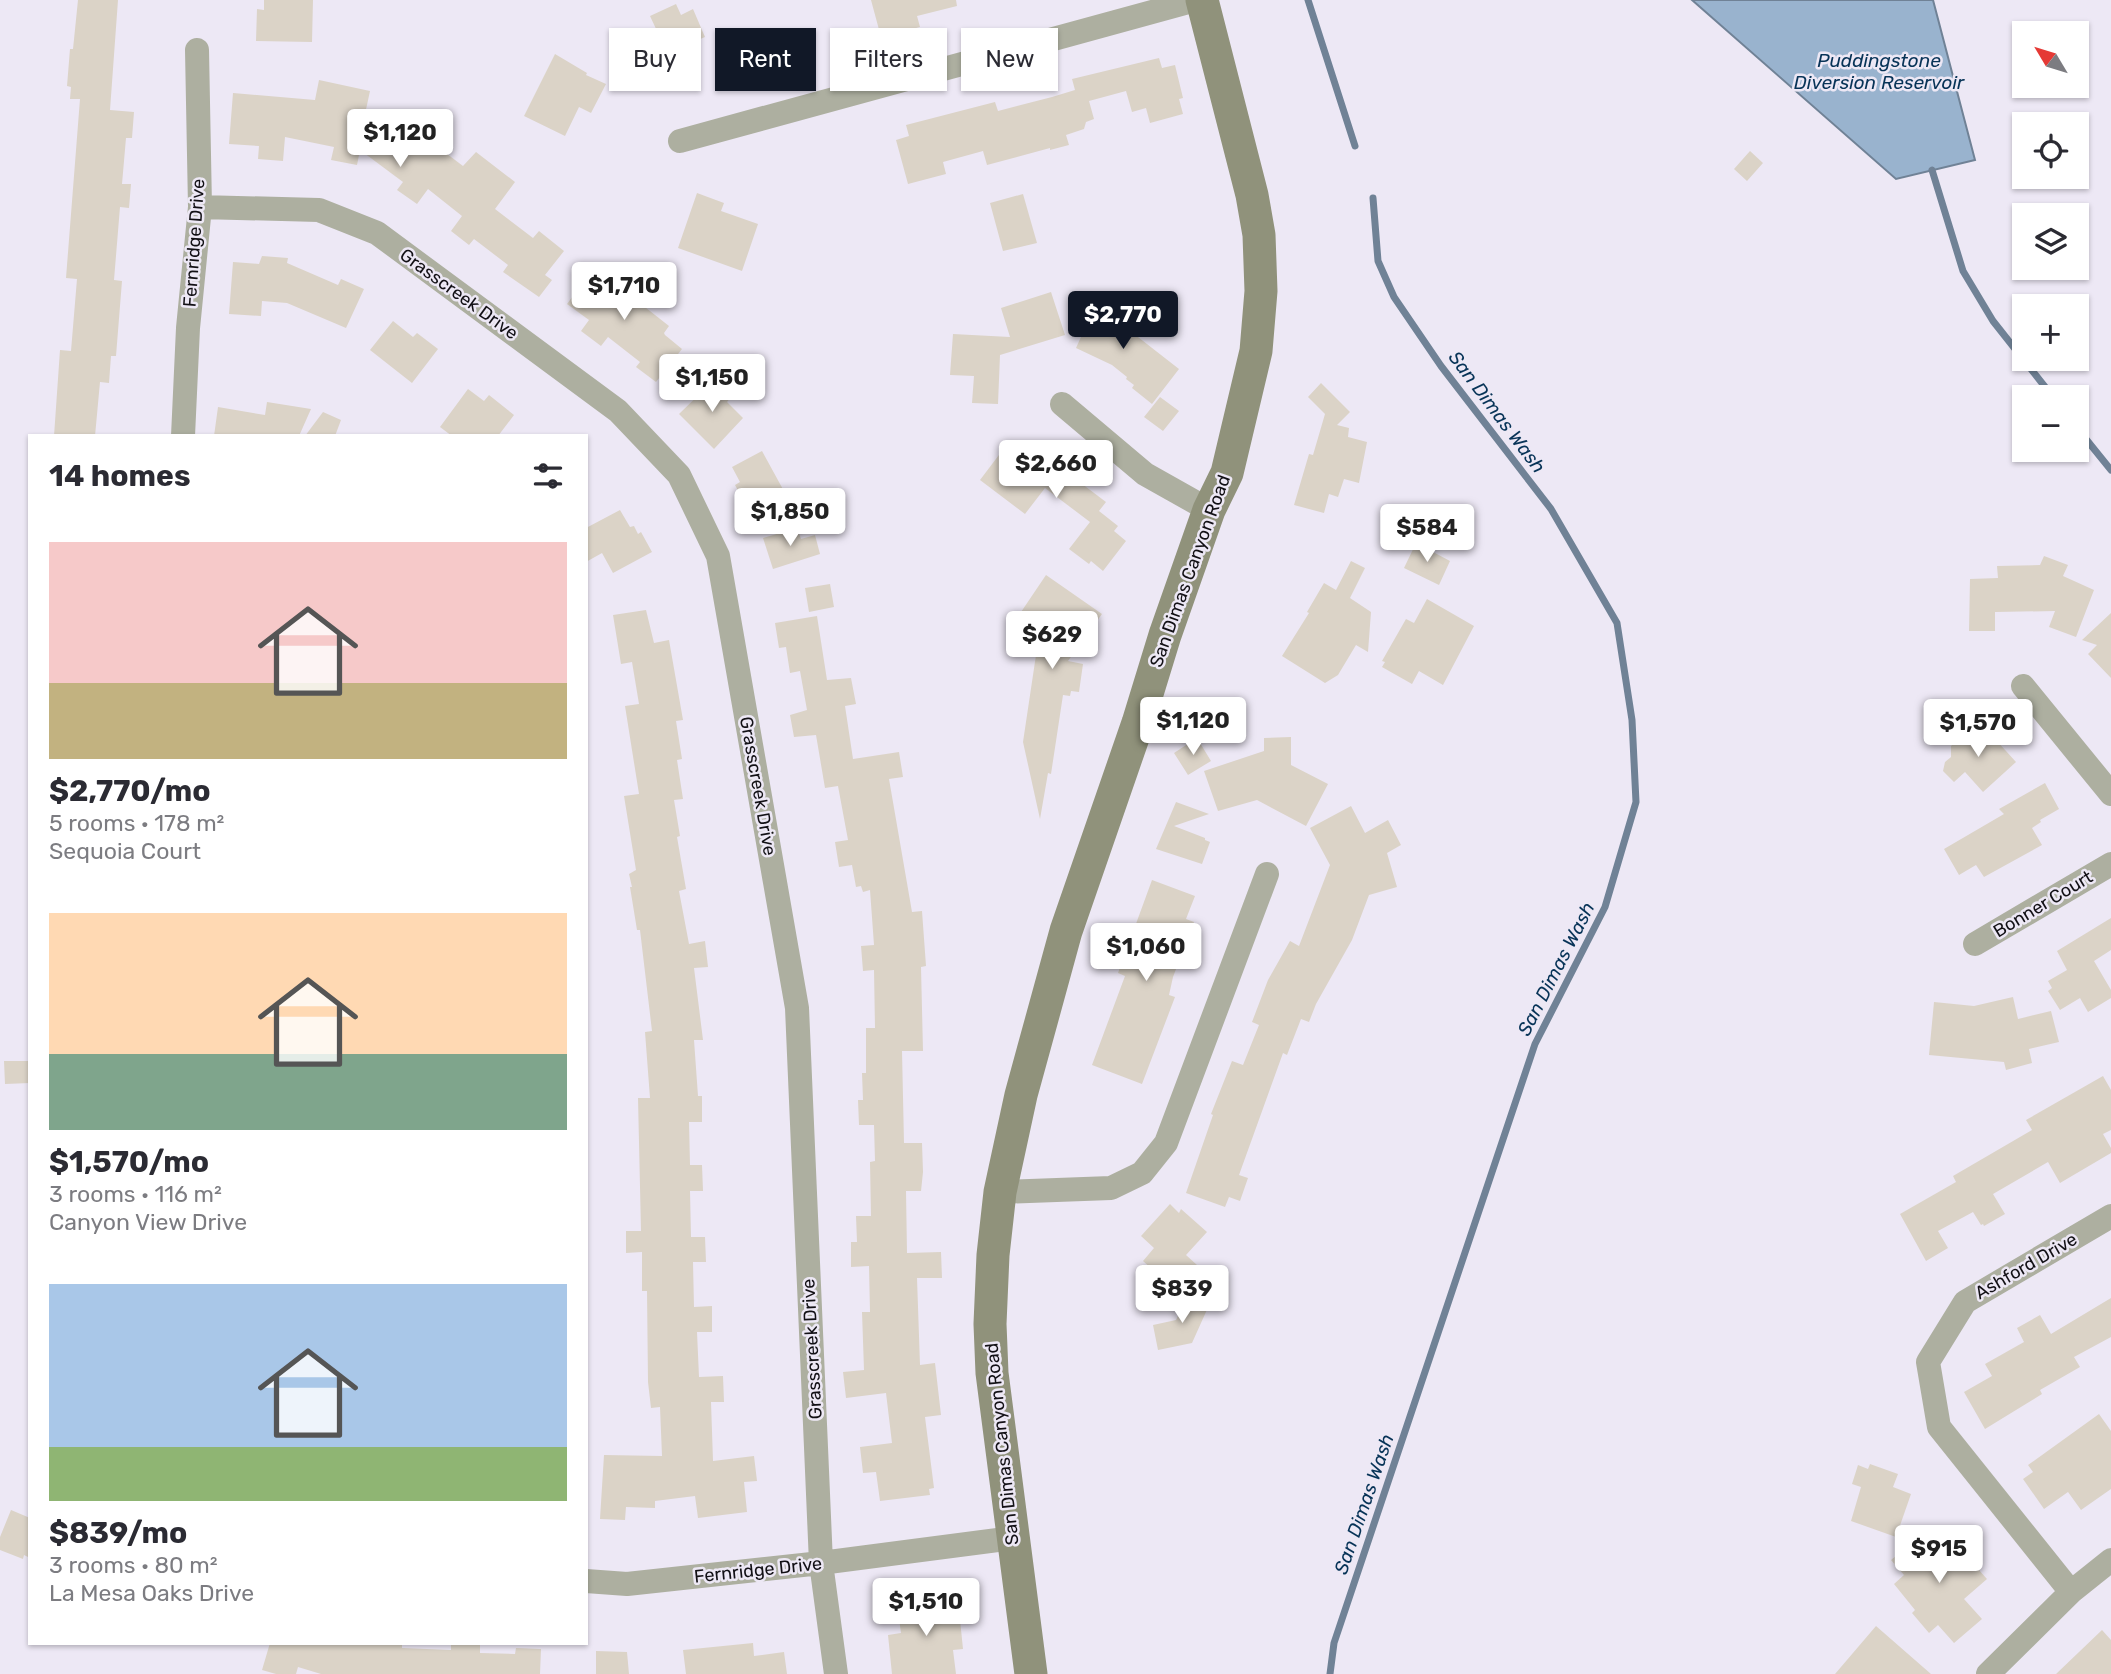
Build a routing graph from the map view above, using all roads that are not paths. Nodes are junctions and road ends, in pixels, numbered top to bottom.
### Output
1 (1196, 0) edge
2 (1202, 0) edge
3 (197, 50) dead end
4 (680, 141) dead end
5 (200, 207) junction
6 (1062, 404) dead end
7 (183, 434) edge
8 (1209, 510) junction
9 (2023, 686) dead end
10 (2111, 794) edge
11 (2111, 864) edge
12 (1267, 874) dead end
13 (1975, 944) dead end
14 (1000, 1192) junction
15 (2111, 1216) edge
16 (1013, 1538) junction
17 (2111, 1560) edge
18 (821, 1563) junction
19 (588, 1581) edge
20 (2071, 1591) junction
21 (836, 1674) edge
22 (1031, 1674) edge
23 (1988, 1674) edge

1 - 4 street
2 - 8 street, San Dimas Canyon Road
3 - 5 street, Fernridge Drive
5 - 7 street, Fernridge Drive
5 - 18 street, Grasscreek Drive
6 - 8 street
8 - 14 street, San Dimas Canyon Road
9 - 10 street
11 - 13 street, Bonner Court
12 - 14 street
14 - 16 street, San Dimas Canyon Road
15 - 20 street, Ashford Drive
16 - 18 street, Fernridge Drive
16 - 22 street, San Dimas Canyon Road
17 - 20 street
18 - 19 street, Fernridge Drive
18 - 21 street, Grasscreek Drive
20 - 23 street

